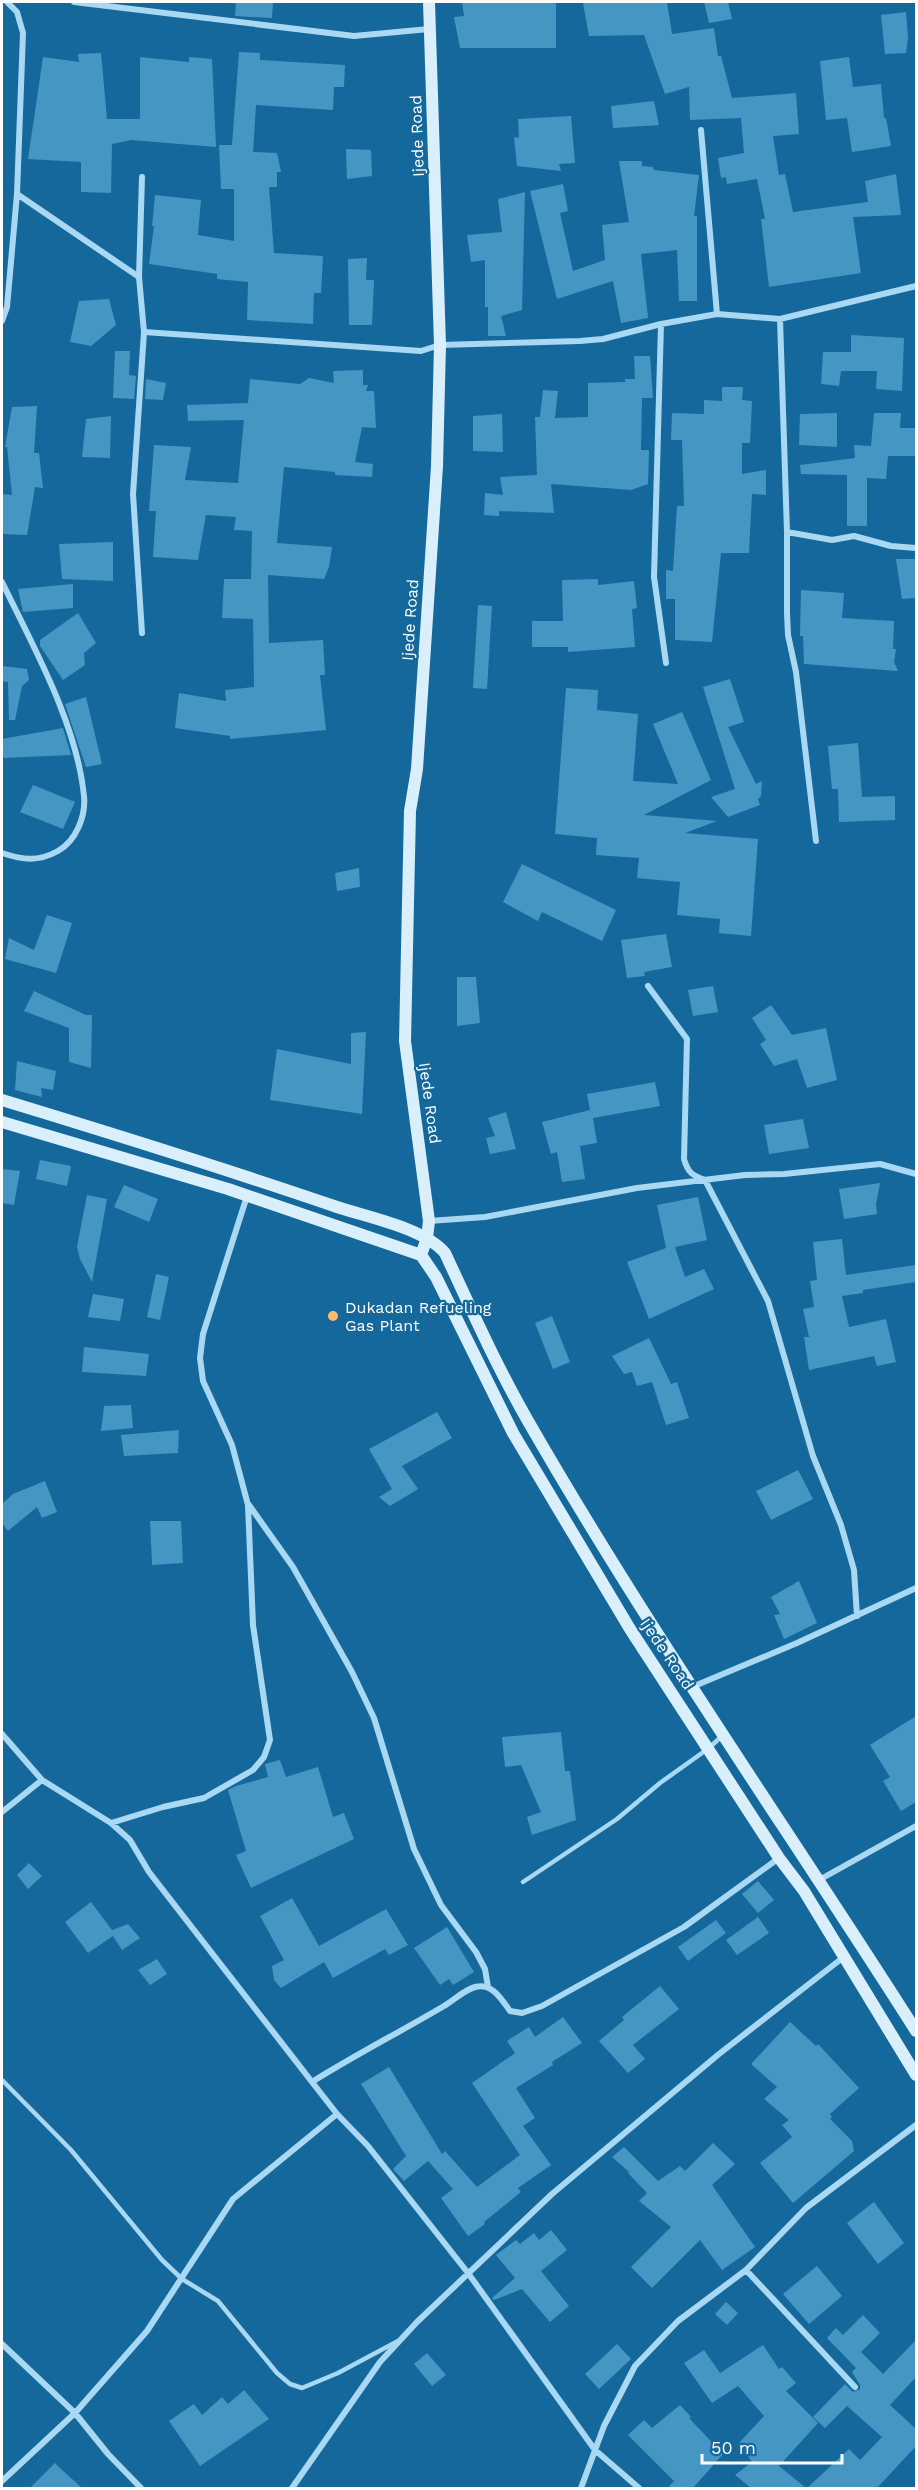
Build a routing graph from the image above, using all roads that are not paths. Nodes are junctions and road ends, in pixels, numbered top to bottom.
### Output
1 (7, 2) edge
2 (74, 2) edge
3 (429, 2) edge
4 (430, 29) junction
5 (701, 130) dead end
6 (142, 177) dead end
7 (17, 194) junction
8 (138, 277) junction
9 (916, 286) edge
10 (717, 314) junction
11 (780, 319) junction
12 (2, 321) edge
13 (661, 324) junction
14 (144, 332) junction
15 (440, 345) junction
16 (787, 532) junction
17 (916, 548) edge
18 (2, 582) edge
19 (142, 633) dead end
20 (666, 663) dead end
21 (816, 841) dead end
22 (2, 853) edge
23 (648, 986) dead end
24 (2, 1100) edge
25 (2, 1122) edge
26 (916, 1174) edge
27 (705, 1180) junction
28 (247, 1195) junction
29 (429, 1221) junction
30 (427, 1238) junction
31 (421, 1255) junction
32 (248, 1505) junction
33 (916, 1588) edge
34 (857, 1616) junction
35 (692, 1687) junction
36 (2, 1734) edge
37 (723, 1736) junction
38 (709, 1749) junction
39 (42, 1780) junction
40 (2, 1812) edge
41 (111, 1823) junction
42 (916, 1826) edge
43 (779, 1858) junction
44 (818, 1880) junction
45 (524, 1882) dead end
46 (845, 1956) junction
47 (488, 1987) junction
48 (916, 2031) edge
49 (916, 2075) edge
50 (2, 2080) edge
51 (312, 2082) junction
52 (338, 2114) junction
53 (916, 2125) edge
54 (746, 2270) junction
55 (468, 2273) junction
56 (183, 2279) junction
57 (401, 2340) junction
58 (2, 2344) edge
59 (855, 2387) dead end
60 (75, 2413) junction
61 (595, 2451) junction
62 (2, 2481) edge
63 (141, 2488) edge
64 (292, 2488) edge
65 (580, 2488) edge
66 (639, 2488) edge

1 - 7 street
2 - 4 street
3 - 4 main road, Ijede Road
4 - 15 main road, Ijede Road
5 - 10 street
6 - 8 street
7 - 8 street
7 - 12 street
8 - 14 street
9 - 11 street
10 - 11 street
10 - 13 street
11 - 16 street
13 - 15 street
13 - 20 street
14 - 15 street
14 - 19 street
15 - 29 main road, Ijede Road
16 - 17 street
16 - 21 street
18 - 22 street
23 - 27 street
24 - 30 main road
25 - 28 main road
26 - 27 street
27 - 29 street
27 - 34 street
28 - 31 main road
28 - 32 street
29 - 30 main road, Ijede Road
30 - 31 main road, Ijede Road
30 - 35 main road, Ijede Road
31 - 38 main road, Ijede Road
32 - 41 street
32 - 47 street
33 - 34 street
34 - 35 street
35 - 37 main road, Ijede Road
36 - 39 street
37 - 38 lane
37 - 44 main road, Ijede Road
38 - 43 main road, Ijede Road
38 - 45 lane
39 - 40 street
39 - 41 street
41 - 51 street
42 - 44 street
43 - 46 main road, Ijede Road
43 - 47 street
44 - 48 main road, Ijede Road
46 - 49 main road, Ijede Road
46 - 55 street
47 - 51 street
50 - 56 lane
51 - 52 street
52 - 55 street
52 - 56 street
53 - 54 street
54 - 59 street
54 - 61 street
55 - 57 street
55 - 61 street
56 - 57 lane
56 - 60 street
57 - 64 street
58 - 60 street
60 - 62 street
60 - 63 street
61 - 65 street
61 - 66 street

